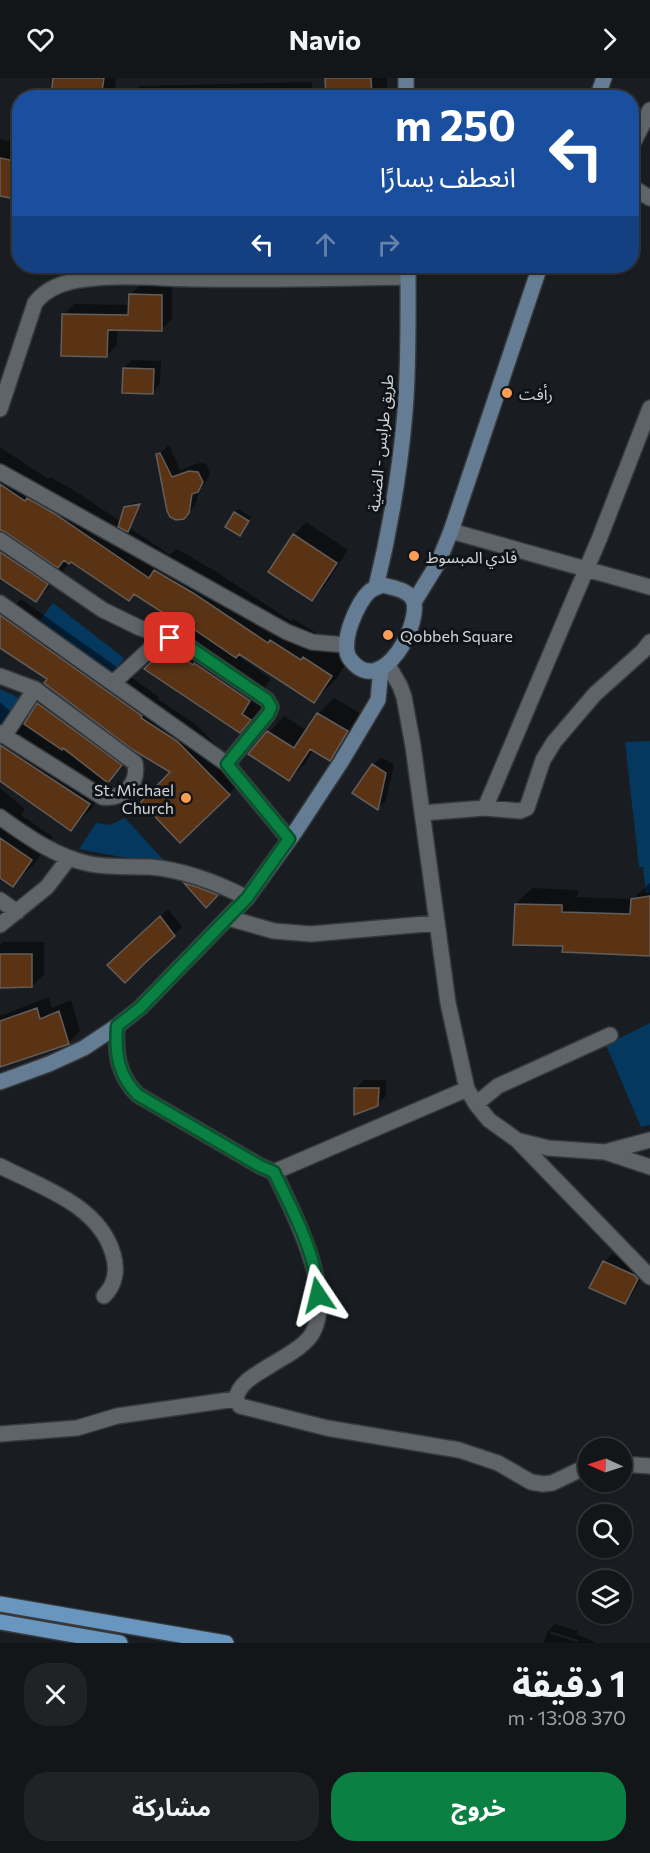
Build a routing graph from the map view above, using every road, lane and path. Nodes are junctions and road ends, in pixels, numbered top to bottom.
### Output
1 (650, 110) edge
2 (639, 131) edge
3 (278, 273) edge
4 (408, 273) edge
5 (538, 273) edge
6 (650, 408) edge
7 (0, 409) edge
8 (0, 471) edge
9 (452, 531) junction
10 (0, 540) edge
11 (586, 569) junction
12 (376, 587) junction
13 (650, 587) edge
14 (414, 602) junction
15 (0, 603) edge
16 (164, 636) junction
17 (650, 642) edge
18 (346, 645) junction
19 (384, 667) junction
20 (0, 676) edge
21 (113, 683) junction
22 (35, 689) junction
23 (2, 734) edge
24 (227, 764) junction
25 (485, 808) junction
26 (422, 813) junction
27 (0, 817) edge
28 (289, 839) junction
29 (69, 858) junction
30 (247, 898) junction
31 (0, 900) edge
32 (17, 912) junction
33 (228, 918) junction
34 (437, 923) junction
35 (0, 925) edge
36 (117, 1026) junction
37 (610, 1035) dead end
38 (0, 1082) edge
39 (466, 1089) junction
40 (476, 1104) junction
41 (517, 1140) junction
42 (650, 1140) edge
43 (605, 1152) junction
44 (0, 1166) edge
45 (650, 1167) edge
46 (274, 1172) junction
47 (650, 1277) edge
48 (104, 1296) dead end
49 (236, 1399) junction
50 (0, 1434) edge
51 (632, 1465) edge
52 (650, 1466) edge
53 (578, 1471) edge
54 (0, 1604) edge
55 (0, 1622) edge
56 (120, 1643) edge
57 (226, 1643) edge

1 - 2 street
3 - 7 street
4 - 12 main road, طريق طرابس - الضنية
5 - 9 main road
6 - 11 street
8 - 18 street
9 - 11 street
9 - 14 main road
10 - 16 street
11 - 13 street
11 - 25 street
12 - 14 main road
12 - 18 main road
14 - 19 main road
15 - 21 street
16 - 21 street
16 - 24 street
17 - 25 street
18 - 19 main road
19 - 26 street
19 - 28 main road
20 - 22 street
21 - 24 street
22 - 23 street
22 - 23 street
24 - 28 street
25 - 26 street
26 - 34 street
27 - 29 street
28 - 30 main road
29 - 30 street
29 - 32 street
30 - 33 main road
31 - 32 street
32 - 35 street
33 - 34 street
33 - 36 main road
34 - 39 street
36 - 38 main road
36 - 46 street
37 - 40 street
39 - 40 street
39 - 46 street
40 - 41 street
41 - 43 street
41 - 47 street
42 - 43 street
43 - 45 street
44 - 48 street
46 - 49 street
49 - 50 street
49 - 53 street
51 - 52 street
54 - 57 main road
55 - 56 main road

